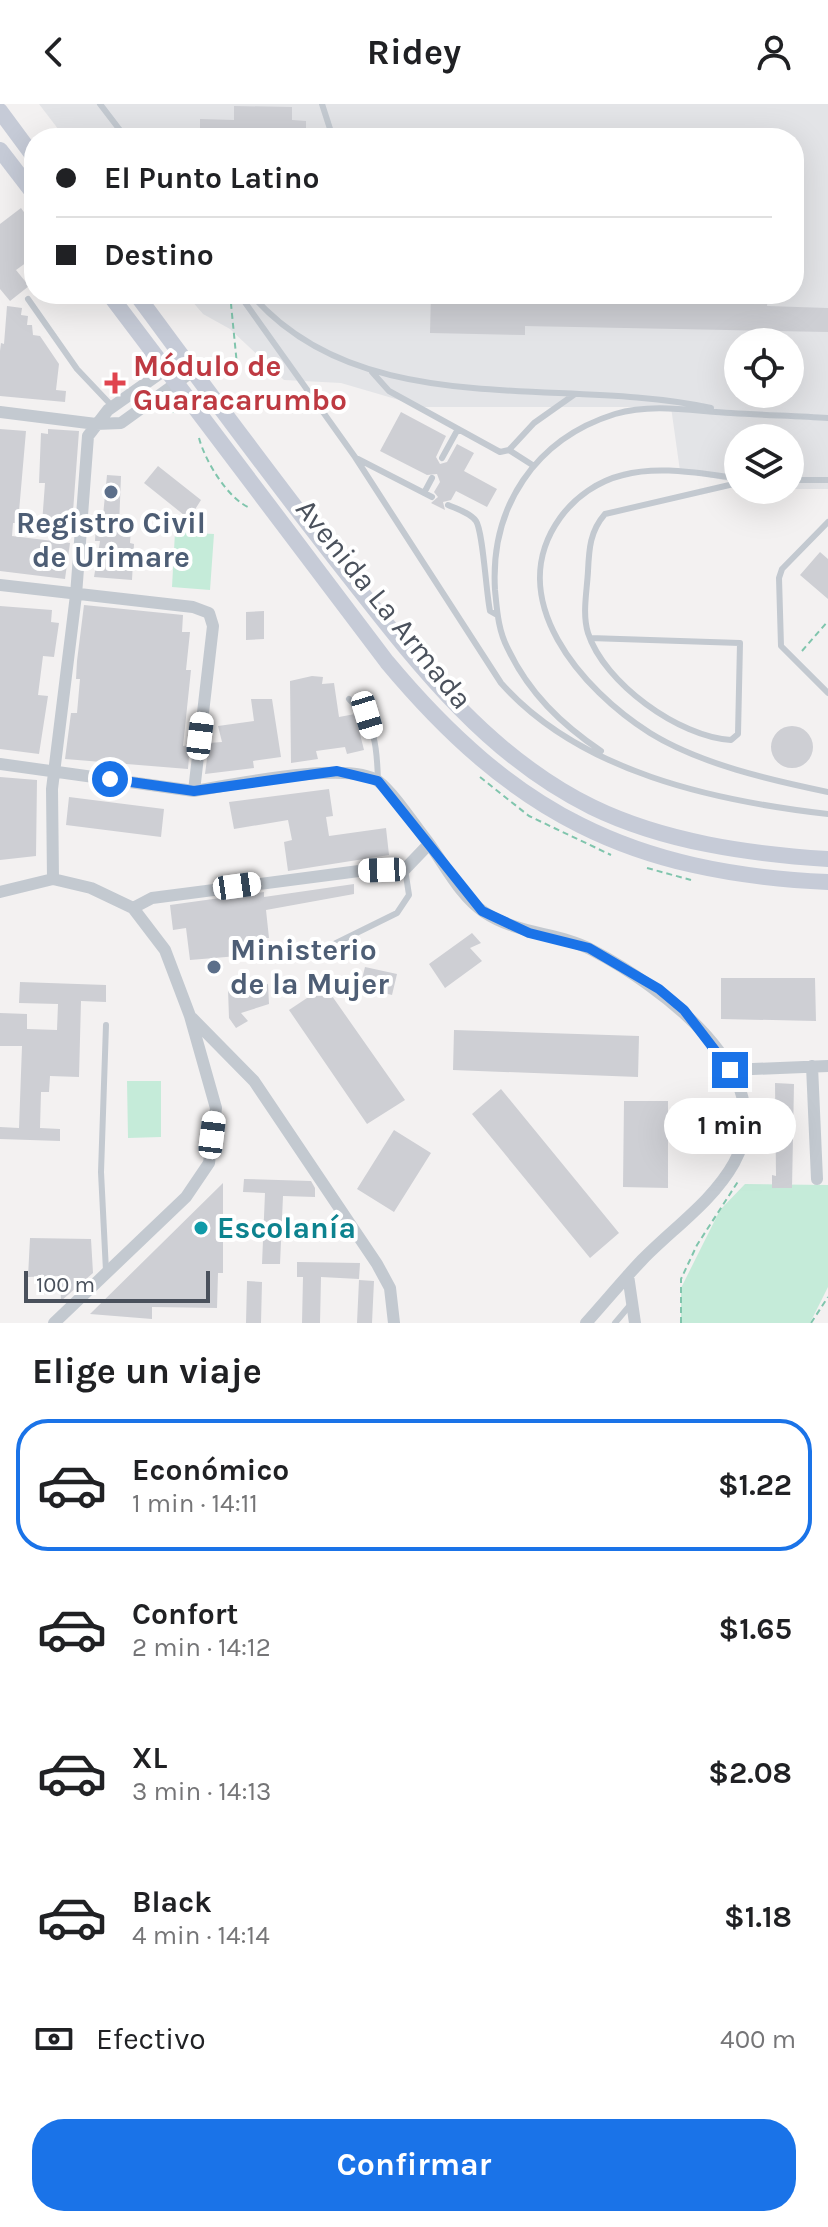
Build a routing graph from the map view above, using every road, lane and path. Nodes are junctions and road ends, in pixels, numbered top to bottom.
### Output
1 (100, 104) edge
2 (322, 104) edge
3 (0, 111) edge
4 (118, 128) edge
5 (330, 128) edge
6 (24, 143) edge
7 (0, 150) edge
8 (24, 181) edge
9 (32, 304) edge
10 (116, 304) edge
11 (143, 304) edge
12 (231, 304) edge
13 (245, 304) edge
14 (260, 304) edge
15 (188, 364) junction
16 (371, 372) junction
17 (171, 377) junction
18 (206, 388) junction
19 (575, 394) junction
20 (112, 406) junction
21 (0, 412) edge
22 (734, 413) junction
23 (828, 418) edge
24 (96, 424) junction
25 (458, 429) junction
26 (509, 450) junction
27 (355, 457) junction
28 (442, 458) dead end
29 (534, 466) junction
30 (432, 478) dead end
31 (724, 480) edge
32 (804, 480) edge
33 (828, 480) edge
34 (724, 484) edge
35 (448, 505) dead end
36 (828, 522) edge
37 (0, 585) edge
38 (76, 595) junction
39 (497, 615) junction
40 (828, 621) edge
41 (590, 638) junction
42 (793, 660) junction
43 (828, 693) edge
44 (349, 699) dead end
45 (610, 758) junction
46 (0, 764) edge
47 (54, 771) junction
48 (378, 781) junction
49 (194, 791) junction
50 (828, 792) edge
51 (828, 814) edge
52 (429, 844) junction
53 (828, 859) edge
54 (405, 869) junction
55 (53, 879) junction
56 (828, 882) edge
57 (0, 892) edge
58 (133, 908) junction
59 (326, 948) dead end
60 (190, 1016) junction
61 (106, 1025) dead end
62 (812, 1066) junction
63 (828, 1066) edge
64 (730, 1070) junction
65 (744, 1111) junction
66 (704, 1112) dead end
67 (741, 1175) dead end
68 (817, 1179) dead end
69 (106, 1271) junction
70 (628, 1275) junction
71 (828, 1297) edge
72 (632, 1304) junction
73 (54, 1323) edge
74 (394, 1323) edge
75 (586, 1323) edge
76 (615, 1323) edge
77 (635, 1323) edge
78 (681, 1323) edge
79 (811, 1323) edge

1 - 4 lane
2 - 5 lane
3 - 6 main road
7 - 8 main road
9 - 20 lane
10 - 17 main road, Avenida La Armada
11 - 15 main road, Avenida La Armada
12 - 18 path
13 - 27 lane
14 - 16 lane
15 - 17 street
15 - 18 main road, Avenida La Armada
16 - 19 lane
16 - 25 lane
17 - 20 street
17 - 24 street
17 - 56 main road, Avenida La Armada
18 - 53 main road, Avenida La Armada
19 - 22 lane
19 - 26 lane
20 - 24 street
21 - 24 street
22 - 23 lane
22 - 29 lane
24 - 38 street
25 - 26 lane
25 - 28 lane
26 - 29 lane
27 - 30 lane
27 - 45 lane
29 - 39 lane
31 - 50 lane
32 - 33 lane
34 - 41 lane
35 - 39 lane
36 - 42 lane
37 - 38 street
38 - 47 street
38 - 49 street
39 - 45 lane
40 - 42 path
41 - 41 lane
42 - 43 lane
44 - 48 lane
45 - 51 lane
46 - 47 street
47 - 49 street
47 - 55 street
48 - 49 street
48 - 52 street
52 - 54 street
52 - 64 street
54 - 58 street
54 - 59 lane
55 - 57 street
55 - 58 street
58 - 60 street
60 - 69 street
60 - 74 street
61 - 69 lane
62 - 63 street
62 - 64 street
62 - 68 street
64 - 65 street
65 - 66 lane
65 - 70 street
67 - 78 path
69 - 73 street
70 - 72 street
70 - 75 street
71 - 79 path
72 - 76 lane
72 - 77 street

